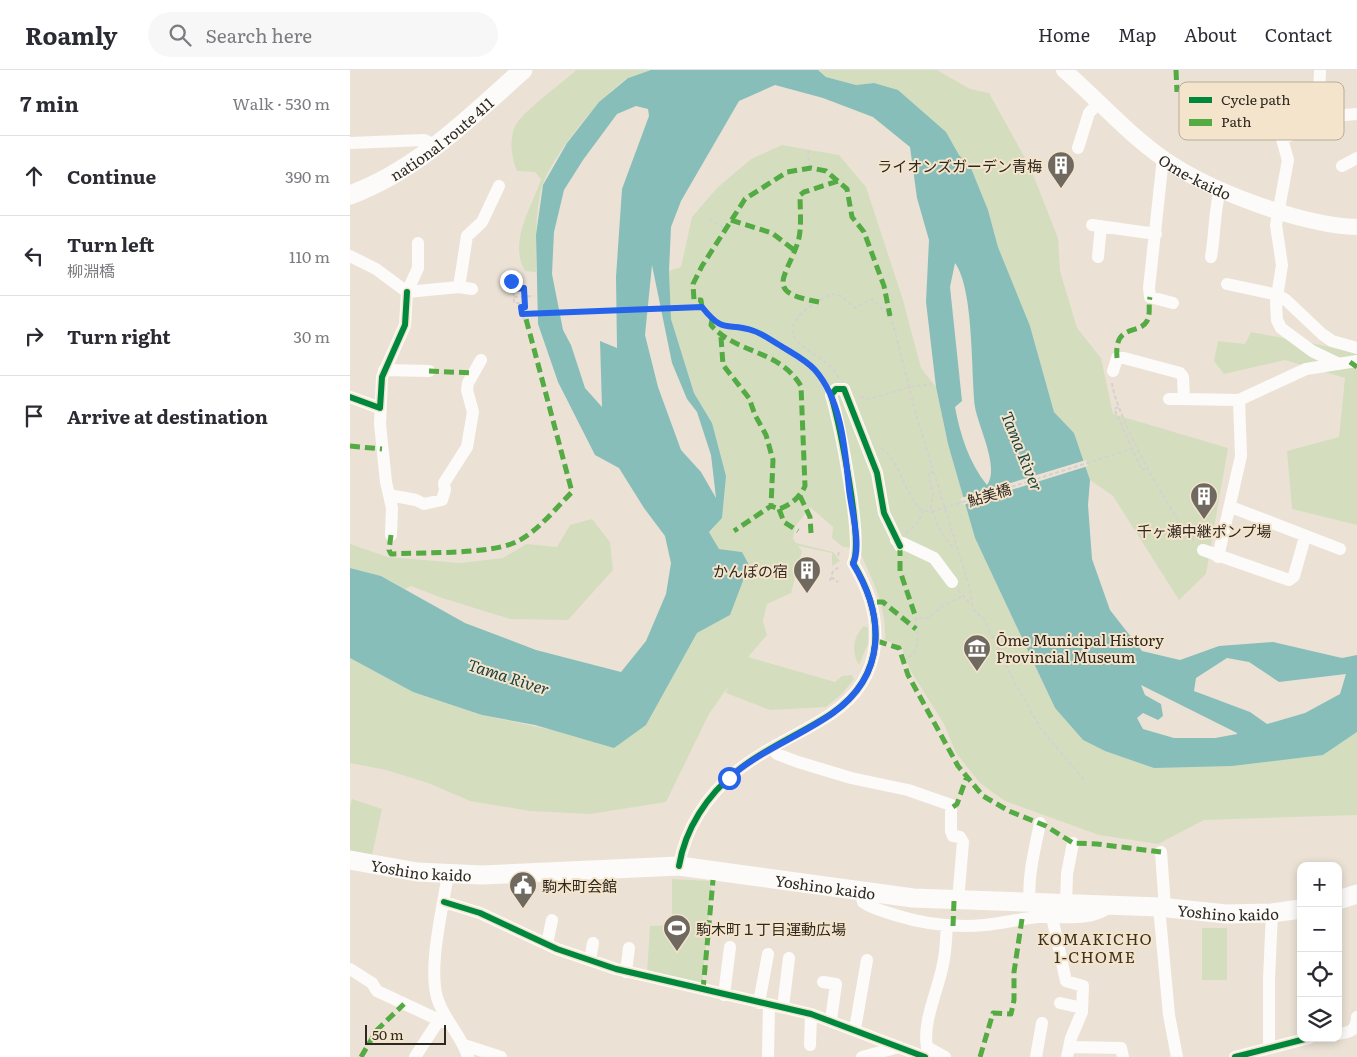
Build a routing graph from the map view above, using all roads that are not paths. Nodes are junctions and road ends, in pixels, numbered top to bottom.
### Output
1 (523, 70) edge
2 (1064, 70) edge
3 (1099, 102) junction
4 (1357, 114) edge
5 (1344, 115) edge
6 (1282, 140) edge
7 (350, 143) edge
8 (437, 146) junction
9 (1078, 148) dead end
10 (1163, 158) junction
11 (1357, 158) edge
12 (1342, 166) dead end
13 (494, 190) dead end
14 (1220, 190) junction
15 (350, 195) edge
16 (1278, 210) junction
17 (1357, 227) edge
18 (1156, 234) junction
19 (418, 243) dead end
20 (350, 256) edge
21 (1098, 257) dead end
22 (1210, 258) dead end
23 (1226, 284) dead end
24 (459, 287) junction
25 (472, 288) dead end
26 (407, 292) junction
27 (1278, 295) junction
28 (1172, 303) dead end
29 (1357, 348) edge
30 (481, 360) dead end
31 (1357, 361) edge
32 (1339, 364) junction
33 (384, 370) junction
34 (429, 371) dead end
35 (1113, 371) road end
36 (350, 397) edge
37 (1169, 399) dead end
38 (1184, 399) junction
39 (1239, 400) junction
40 (380, 408) junction
41 (389, 495) junction
42 (1230, 507) junction
43 (391, 535) dead end
44 (1305, 536) junction
45 (1340, 549) dead end
46 (1203, 550) road end
47 (1218, 557) junction
48 (952, 582) road end
49 (773, 749) junction
50 (1040, 823) dead end
51 (1074, 843) dead end
52 (1161, 852) dead end
53 (350, 860) edge
54 (679, 866) junction
55 (448, 874) junction
56 (861, 893) junction
57 (1357, 894) edge
58 (1342, 899) edge
59 (958, 901) junction
60 (444, 902) junction
61 (1030, 903) junction
62 (1066, 904) junction
63 (1112, 906) junction
64 (1162, 907) junction
65 (1297, 910) edge
66 (1272, 913) junction
67 (1052, 917) junction
68 (552, 920) dead end
69 (947, 925) junction
70 (593, 943) dead end
71 (547, 944) junction
72 (730, 946) dead end
73 (629, 948) dead end
74 (768, 954) dead end
75 (789, 958) dead end
76 (590, 960) junction
77 (867, 960) dead end
78 (350, 969) edge
79 (626, 972) junction
80 (823, 982) dead end
81 (724, 995) junction
82 (1060, 1003) dead end
83 (764, 1004) junction
84 (783, 1007) junction
85 (1082, 1008) junction
86 (811, 1014) junction
87 (1357, 1017) edge
88 (831, 1020) junction
89 (444, 1022) junction
90 (1042, 1023) dead end
91 (855, 1029) junction
92 (1342, 1033) edge
93 (1297, 1041) edge
94 (810, 1045) dead end
95 (899, 1047) junction
96 (1269, 1047) junction
97 (466, 1051) edge
98 (1068, 1052) edge
99 (414, 1057) edge
100 (500, 1057) edge
101 (768, 1057) edge
102 (862, 1057) edge
103 (925, 1057) edge
104 (945, 1057) edge
105 (1036, 1057) edge
106 (1123, 1057) edge
107 (1178, 1057) edge
108 (1235, 1057) edge

1 - 8 highway, national route 411
2 - 3 main road, Ome-kaido
3 - 9 street
3 - 10 main road, Ome-kaido
4 - 5 street
6 - 16 street
7 - 8 street
8 - 15 highway, national route 411
10 - 14 main road, Ome-kaido
10 - 18 street
11 - 12 street
13 - 24 street
14 - 16 main road, Ome-kaido
14 - 22 street
16 - 17 main road, Ome-kaido
16 - 27 street
18 - 21 street
18 - 28 street
19 - 26 street
20 - 26 street
23 - 27 street
24 - 25 street
24 - 26 street
26 - 33 street
27 - 29 street
27 - 32 street
30 - 41 street
31 - 32 street
32 - 39 street
33 - 34 street
33 - 40 street
35 - 38 street
36 - 40 street
37 - 38 street
38 - 39 street
39 - 42 street
40 - 41 street
41 - 43 street
42 - 44 street
42 - 47 street
44 - 45 street
44 - 47 street
46 - 47 street
48 - 49 street
49 - 54 street
49 - 59 street
50 - 61 street
51 - 62 street
52 - 64 street
53 - 55 highway, Yoshino kaido
54 - 55 highway, Yoshino kaido
54 - 56 highway, Yoshino kaido
55 - 60 street
56 - 59 highway, Yoshino kaido
56 - 69 street
57 - 58 highway
59 - 61 highway, Yoshino kaido
60 - 71 street
60 - 89 street
61 - 62 highway, Yoshino kaido
62 - 63 highway, Yoshino kaido
63 - 64 highway, Yoshino kaido
63 - 67 street
64 - 66 highway, Yoshino kaido
64 - 107 street
65 - 66 highway, Yoshino kaido
66 - 96 street
67 - 69 street
67 - 85 street
68 - 71 street
69 - 104 street
70 - 76 street
71 - 76 street
72 - 81 street
73 - 79 street
74 - 83 street
75 - 84 street
76 - 79 street
77 - 91 street
78 - 89 street
79 - 81 street
80 - 88 street
81 - 83 street
82 - 85 street
83 - 84 street
83 - 101 street
84 - 86 street
85 - 98 street
86 - 88 street
86 - 94 street
87 - 92 street
88 - 91 street
89 - 97 street
89 - 99 street
90 - 105 street
91 - 95 street
93 - 96 street
95 - 102 street
95 - 103 street
96 - 108 street
97 - 100 street
98 - 106 street

